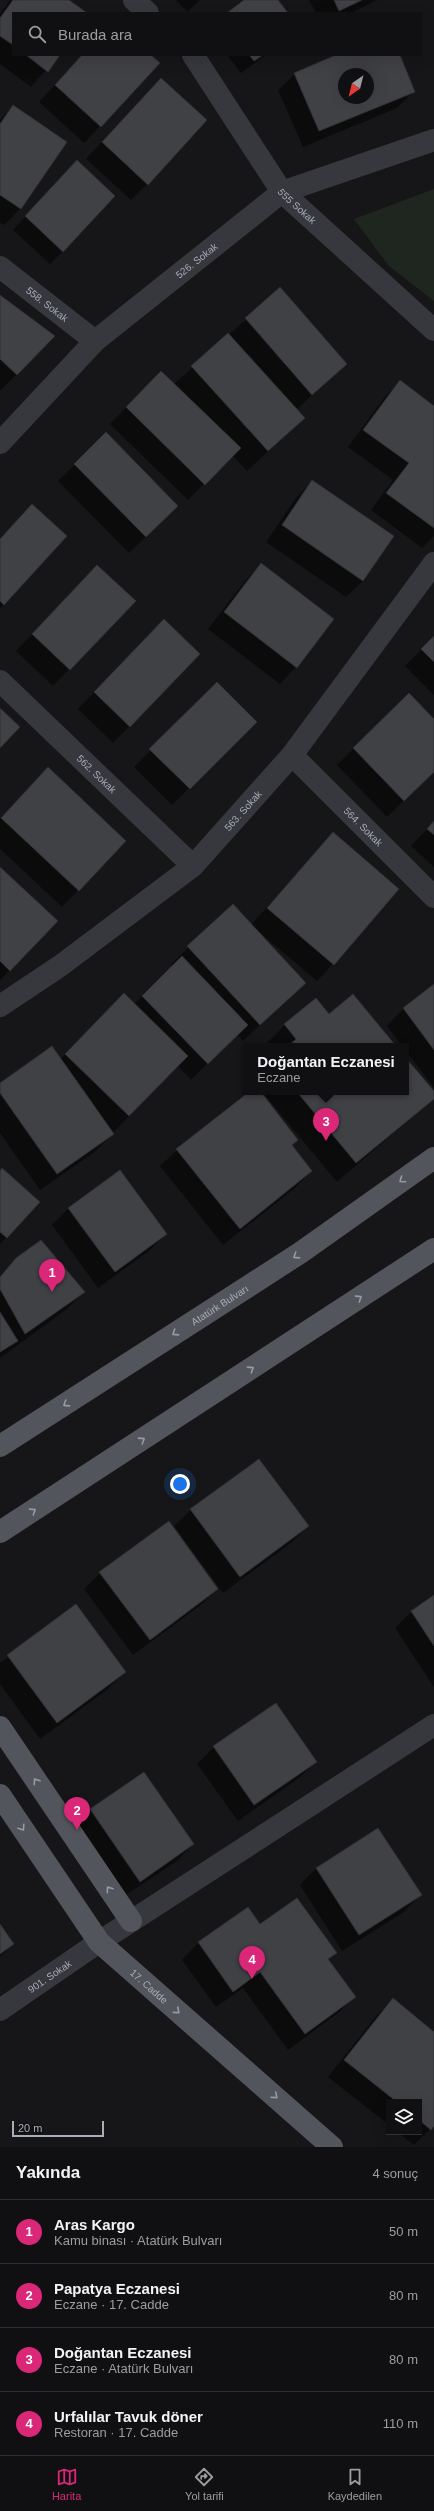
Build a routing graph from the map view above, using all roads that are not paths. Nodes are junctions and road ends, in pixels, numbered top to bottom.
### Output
1 (134, 0) edge
2 (147, 12) edge
3 (194, 56) edge
4 (434, 140) edge
5 (282, 192) junction
6 (0, 267) edge
7 (434, 330) edge
8 (95, 341) junction
9 (0, 444) edge
10 (434, 563) edge
11 (0, 681) edge
12 (292, 755) junction
13 (193, 866) junction
14 (434, 897) edge
15 (0, 1006) edge
16 (434, 1158) edge
17 (434, 1250) edge
18 (0, 1446) edge
19 (0, 1532) edge
20 (434, 1725) edge
21 (0, 1728) edge
22 (0, 1795) edge
23 (131, 1921) junction
24 (99, 1942) junction
25 (0, 2010) edge
26 (332, 2147) edge

1 - 2 street
3 - 5 street, 555 Sokak
4 - 5 street, 526. Sokak
5 - 7 street, 555 Sokak
5 - 8 street, 526. Sokak
6 - 8 street, 558. Sokak
8 - 9 street, 526. Sokak
10 - 12 street, 563. Sokak
11 - 13 street, 562. Sokak
12 - 13 street, 563. Sokak
12 - 14 street, 564. Sokak
13 - 15 street, 563. Sokak
16 -> 18 main road, Atatürk Bulvarı
19 -> 17 main road
20 - 23 street, 901. Sokak
23 -> 21 main road
22 -> 24 main road, 17. Cadde
23 - 24 street, 901. Sokak
24 - 25 street, 901. Sokak
24 -> 26 main road, 17. Cadde

